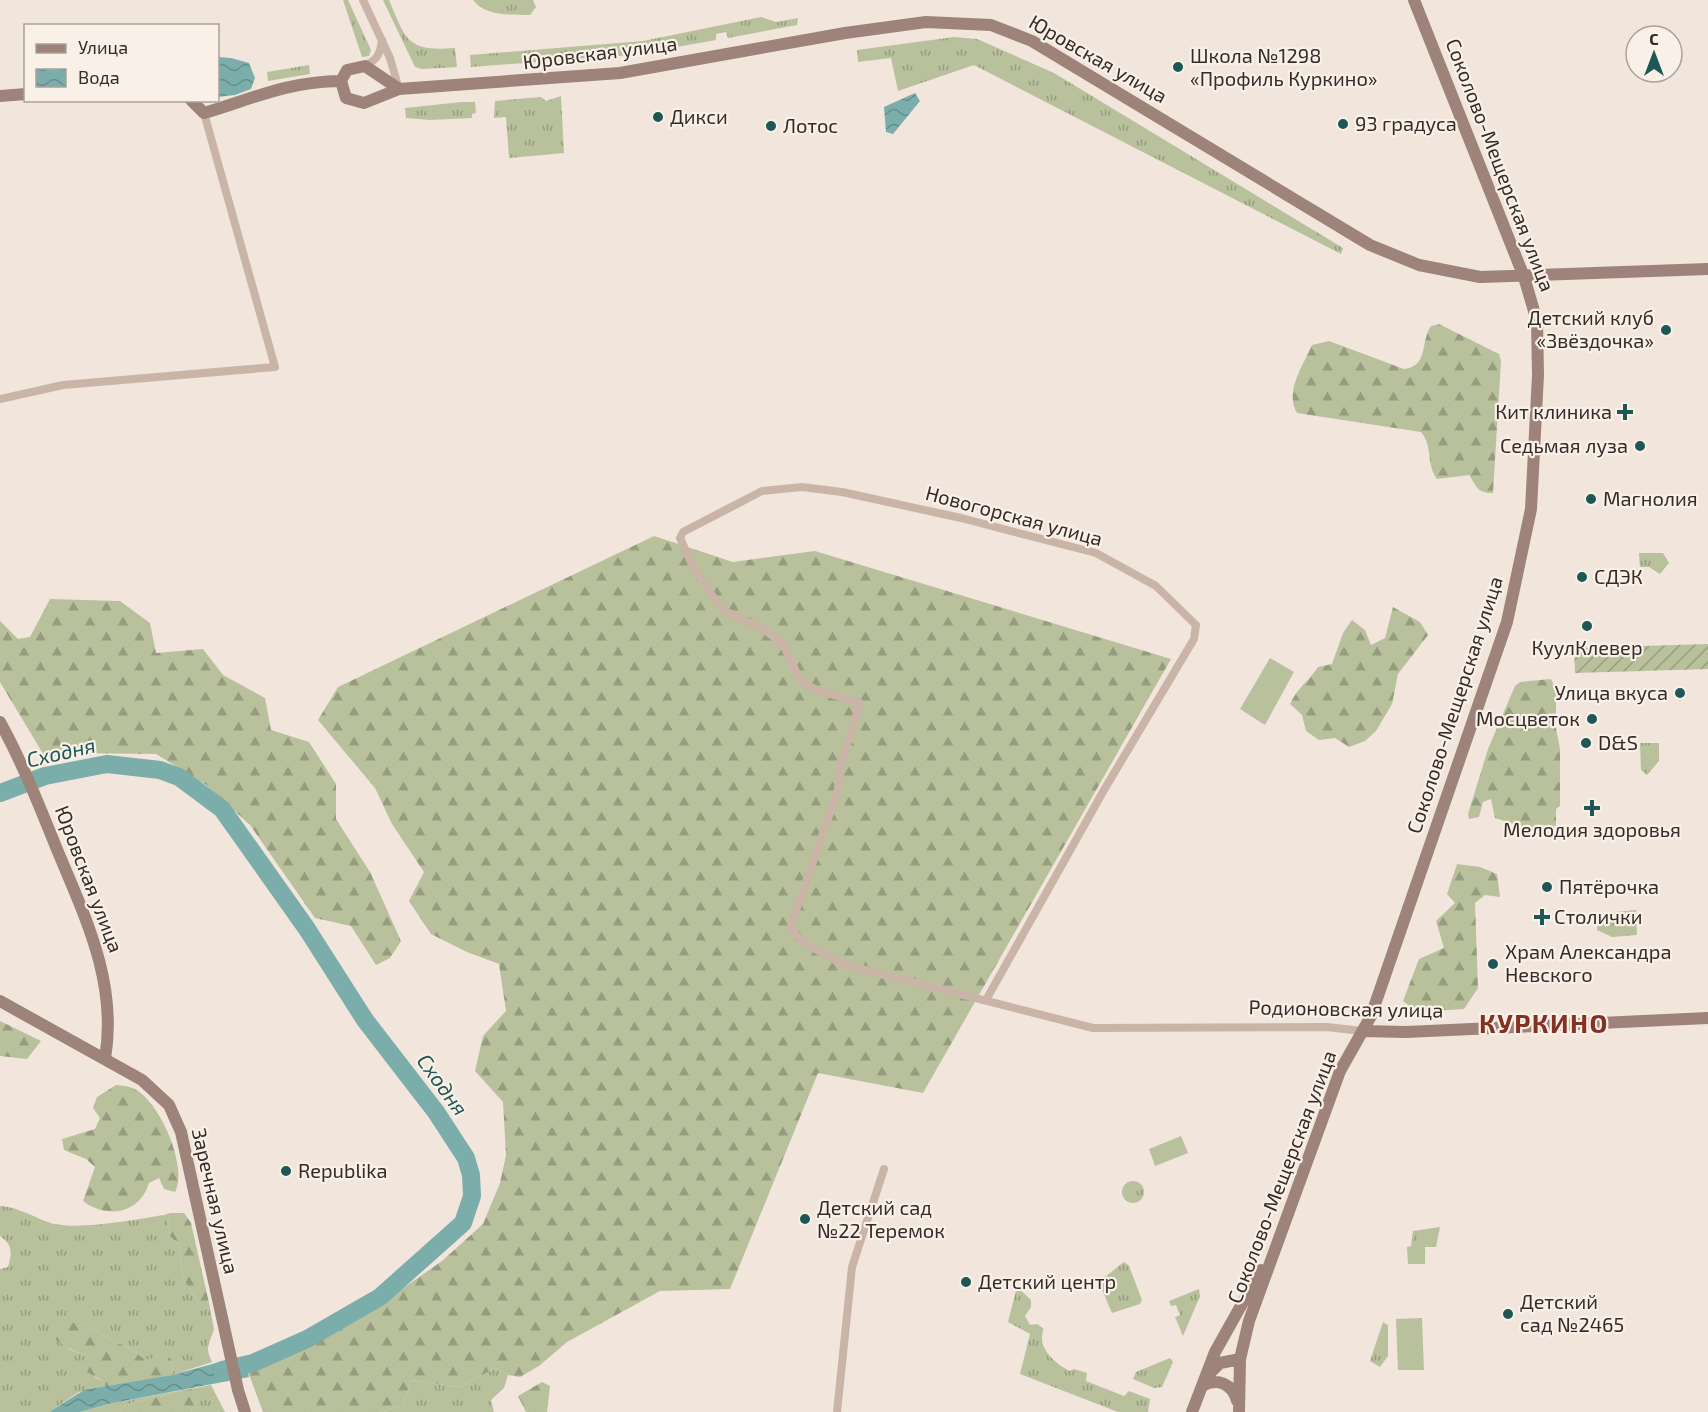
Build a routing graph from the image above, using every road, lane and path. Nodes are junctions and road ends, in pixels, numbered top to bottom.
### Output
1 (363, 0) edge
2 (1414, 0) edge
3 (382, 39) junction
4 (370, 70) junction
5 (341, 81) junction
6 (399, 89) junction
7 (24, 94) edge
8 (0, 96) edge
9 (370, 101) junction
10 (193, 102) edge
11 (204, 113) junction
12 (1708, 269) edge
13 (1524, 276) junction
14 (0, 399) edge
15 (860, 703) joint
16 (0, 722) edge
17 (986, 1000) junction
18 (0, 1001) edge
19 (1708, 1018) edge
20 (1362, 1031) junction
21 (105, 1059) junction
22 (884, 1169) dead end
23 (1270, 1257) junction
24 (1240, 1359) junction
25 (1202, 1386) junction
26 (1239, 1409) edge
27 (246, 1412) edge
28 (837, 1412) edge
29 (1192, 1412) edge

1 - 3 street
2 - 13 street, Соколово-Мещерская улица
3 - 4 street
3 - 6 street
4 - 5 street
4 - 6 street
4 - 9 street
5 - 9 street
5 - 11 street
6 - 9 street, Юровская улица
6 - 13 street, Юровская улица
7 - 8 street
10 - 11 street
11 - 14 street
12 - 13 street, Юровская улица
13 - 20 street, Соколово-Мещерская улица
15 - 17 street, Родионовская улица
15 - 17 street, Новогорская улица
16 - 21 street, Юровская улица
17 - 20 street, Родионовская улица
18 - 21 street, Заречная улица
19 - 20 street, Родионовская улица
20 - 23 street, Соколово-Мещерская улица
21 - 27 street, Заречная улица
22 - 28 street
23 - 24 street, Соколово-Мещерская улица
23 - 25 street
24 - 25 street
24 - 26 street, Соколово-Мещерская улица
25 - 26 street
25 - 29 street

